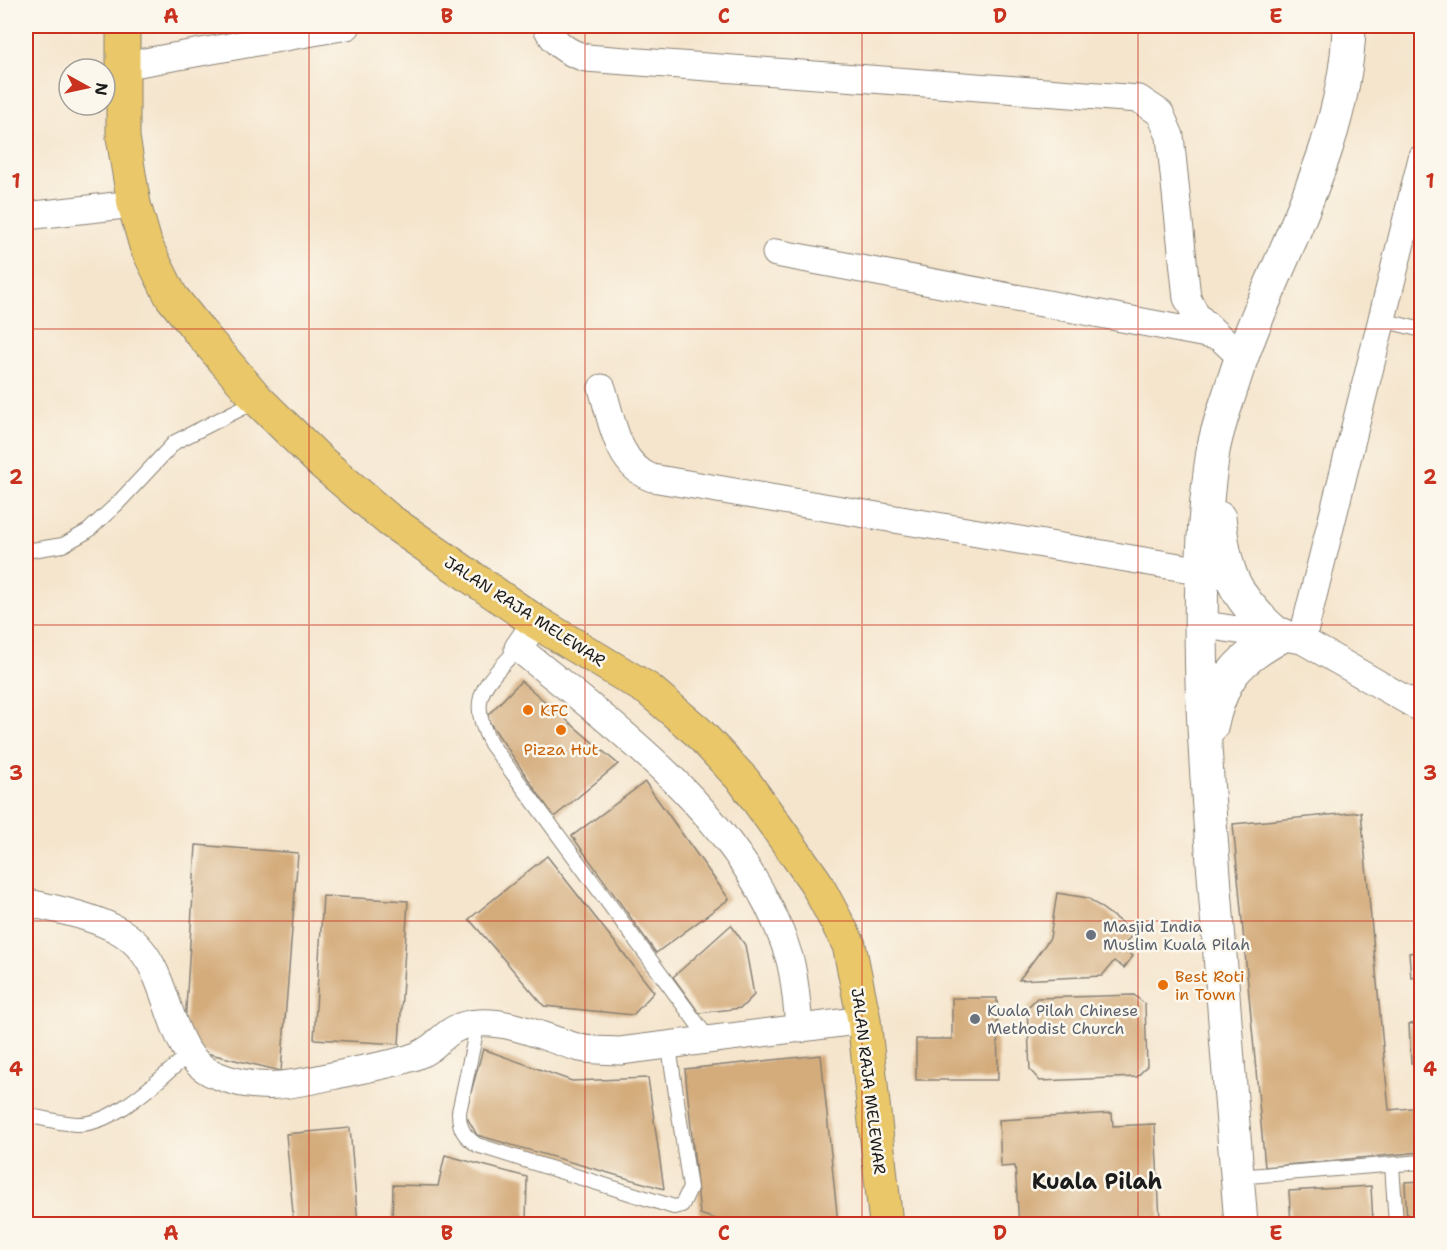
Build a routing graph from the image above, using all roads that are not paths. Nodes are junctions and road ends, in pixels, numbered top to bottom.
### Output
1 (123, 26) edge
2 (347, 26) edge
3 (546, 26) edge
4 (1353, 30) edge
5 (122, 66) junction
6 (1422, 158) edge
7 (134, 204) junction
8 (26, 216) edge
9 (776, 253) dead end
10 (1382, 320) junction
11 (1422, 330) edge
12 (1229, 346) junction
13 (602, 388) dead end
14 (258, 400) junction
15 (1218, 429) junction
16 (26, 551) edge
17 (1203, 571) junction
18 (1199, 624) junction
19 (527, 635) junction
20 (1287, 636) junction
21 (1422, 709) edge
22 (1206, 776) junction
23 (26, 902) edge
24 (864, 1020) junction
25 (478, 1023) junction
26 (800, 1029) junction
27 (710, 1041) junction
28 (669, 1047) junction
29 (188, 1055) junction
30 (26, 1115) edge
31 (1422, 1162) edge
32 (1392, 1165) junction
33 (1237, 1177) junction
34 (886, 1224) edge
35 (1240, 1224) edge
36 (1396, 1224) edge

1 - 5 highway, JALAN RAJA MELEWAR
2 - 5 street
3 - 12 street
4 - 12 street
5 - 7 highway, JALAN RAJA MELEWAR
6 - 10 street
7 - 8 street
7 - 14 highway, JALAN RAJA MELEWAR
9 - 12 street
10 - 11 lane
10 - 20 street
12 - 15 street
13 - 17 street
14 - 16 lane
14 - 19 highway, JALAN RAJA MELEWAR
15 - 17 street
15 - 20 street
17 - 18 street
18 - 20 street
18 - 22 street
19 - 24 highway, JALAN RAJA MELEWAR
19 - 26 street
19 - 27 lane
20 - 21 street
20 - 22 street
22 - 33 street
23 - 29 street
24 - 26 street
24 - 34 highway, JALAN RAJA MELEWAR
25 - 28 street
25 - 28 lane
25 - 29 street
26 - 27 street
27 - 28 street
29 - 30 lane
31 - 32 lane
32 - 33 lane
32 - 36 lane
33 - 35 street

